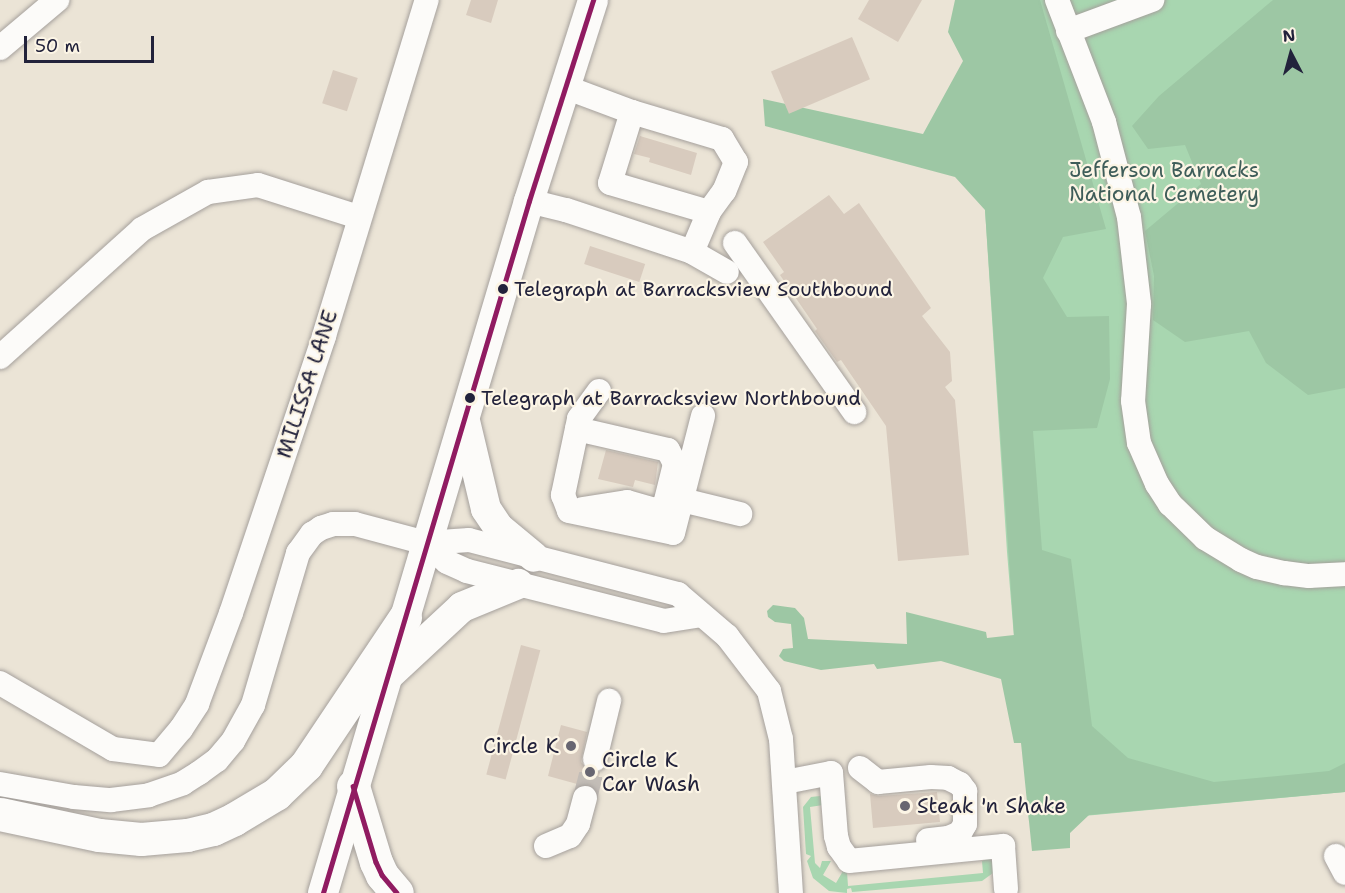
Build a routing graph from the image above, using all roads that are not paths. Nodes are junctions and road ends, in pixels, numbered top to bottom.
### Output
1 (57, 0) edge
2 (427, 0) edge
3 (593, 0) edge
4 (1057, 0) edge
5 (1152, 0) edge
6 (1068, 31) junction
7 (0, 48) edge
8 (565, 87) junction
9 (630, 119) junction
10 (529, 201) junction
11 (713, 206) junction
12 (358, 217) junction
13 (735, 243) dead end
14 (692, 252) junction
15 (727, 272) dead end
16 (0, 357) edge
17 (599, 390) dead end
18 (854, 412) dead end
19 (703, 416) dead end
20 (464, 418) junction
21 (578, 424) junction
22 (695, 447) junction
23 (682, 500) junction
24 (569, 511) junction
25 (740, 514) dead end
26 (426, 543) junction
27 (534, 557) junction
28 (1345, 574) edge
29 (518, 584) junction
30 (701, 615) junction
31 (405, 617) junction
32 (386, 678) junction
33 (0, 683) edge
34 (609, 701) dead end
35 (595, 759) tunnel mouth
36 (860, 768) dead end
37 (785, 782) junction
38 (0, 784) edge
39 (353, 786) junction
40 (585, 798) tunnel mouth
41 (0, 814) edge
42 (546, 846) dead end
43 (839, 847) junction
44 (1006, 889) dead end
45 (323, 893) edge
46 (397, 893) edge
47 (791, 893) edge

1 - 7 street
2 - 12 street, MILISSA LANE
3 - 8 main road
4 - 6 street
5 - 6 street
6 - 28 street
8 - 9 street
8 - 10 main road
9 - 11 street
9 - 11 street
10 - 14 street
10 - 20 main road
11 - 14 street
12 - 16 street
12 - 33 street, MILISSA LANE
13 - 18 street
14 - 15 street
17 - 21 street
19 - 22 street
20 - 26 main road
20 - 27 main road
21 - 22 street
21 - 24 street
21 - 24 street
22 - 23 street
23 - 24 street
23 - 25 street
26 - 27 street
26 - 29 street
26 - 31 main road
26 - 38 street
27 - 30 street
29 - 30 street
29 - 32 main road
30 - 37 street
31 - 32 main road
31 - 41 highway
32 - 39 main road
34 - 35 street
36 - 43 street
37 - 43 street
37 - 47 street
39 - 45 main road
39 - 46 highway
40 - 42 street
43 - 44 street

